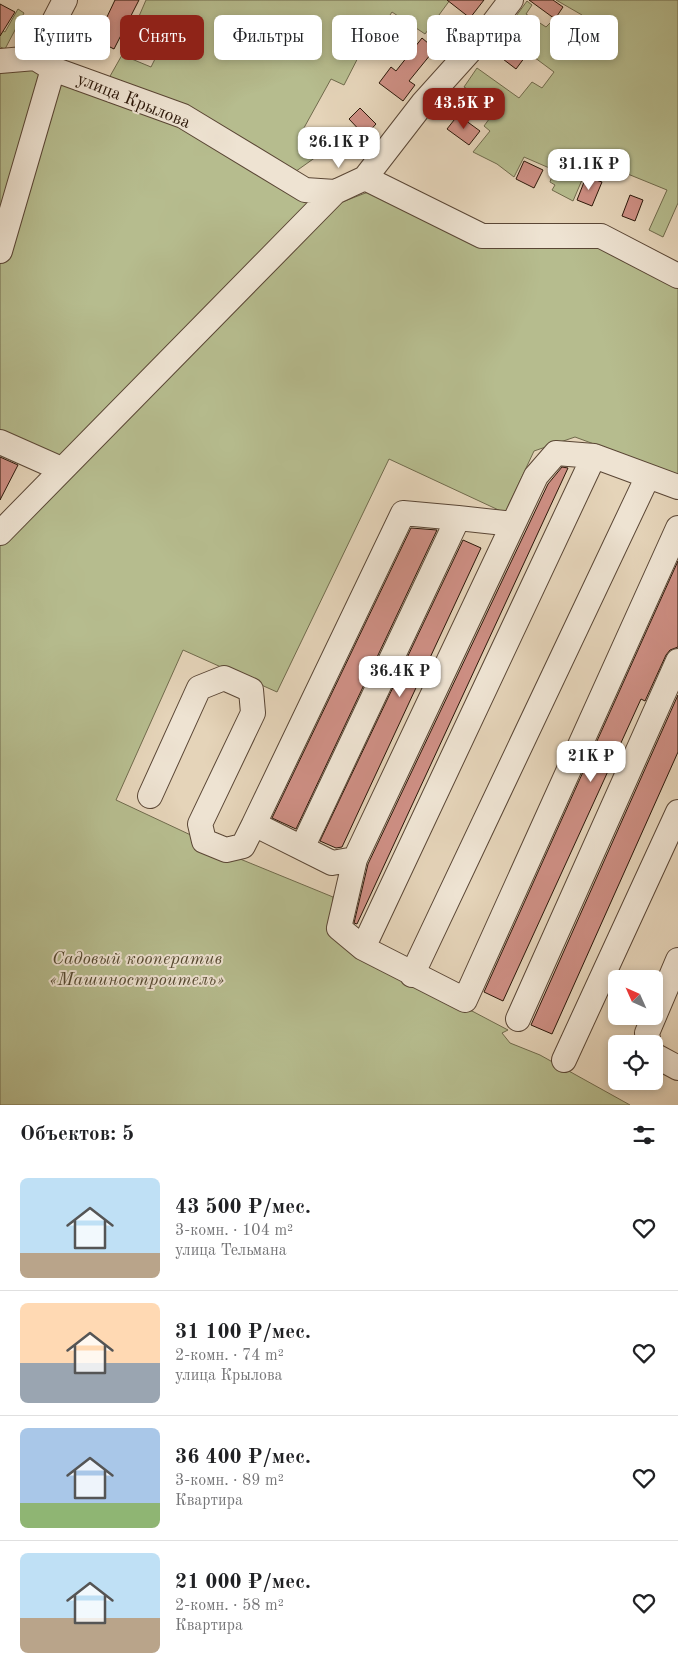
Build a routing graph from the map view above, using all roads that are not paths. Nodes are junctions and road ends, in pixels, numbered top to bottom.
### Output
1 (65, 0) edge
2 (512, 0) edge
3 (0, 61) edge
4 (44, 63) junction
5 (365, 178) junction
6 (335, 192) junction
7 (0, 251) edge
8 (678, 276) edge
9 (0, 442) edge
10 (594, 456) junction
11 (61, 468) junction
12 (648, 476) junction
13 (678, 487) edge
14 (458, 518) junction
15 (513, 524) junction
16 (678, 528) edge
17 (0, 533) edge
18 (678, 661) edge
19 (150, 796) dead end
20 (678, 812) edge
21 (254, 824) junction
22 (302, 848) junction
23 (355, 859) junction
24 (363, 948) junction
25 (678, 960) edge
26 (412, 974) junction
27 (518, 1019) dead end
28 (647, 1035) edge
29 (564, 1060) dead end
30 (663, 1060) edge
31 (678, 1068) edge

1 - 4 street
2 - 5 street
3 - 4 street, улица Крылова
4 - 6 street, улица Крылова
4 - 7 street
5 - 6 street, улица Крылова
5 - 8 street
6 - 11 street
9 - 11 street
10 - 12 street
10 - 15 street
10 - 24 street
11 - 17 street
12 - 13 street
12 - 26 street
14 - 15 street
14 - 21 street
14 - 22 street
15 - 23 street
16 - 26 street
18 - 27 street
19 - 21 street
20 - 29 street
21 - 22 street
22 - 23 street
23 - 24 street
24 - 26 street
25 - 28 street
30 - 31 street

